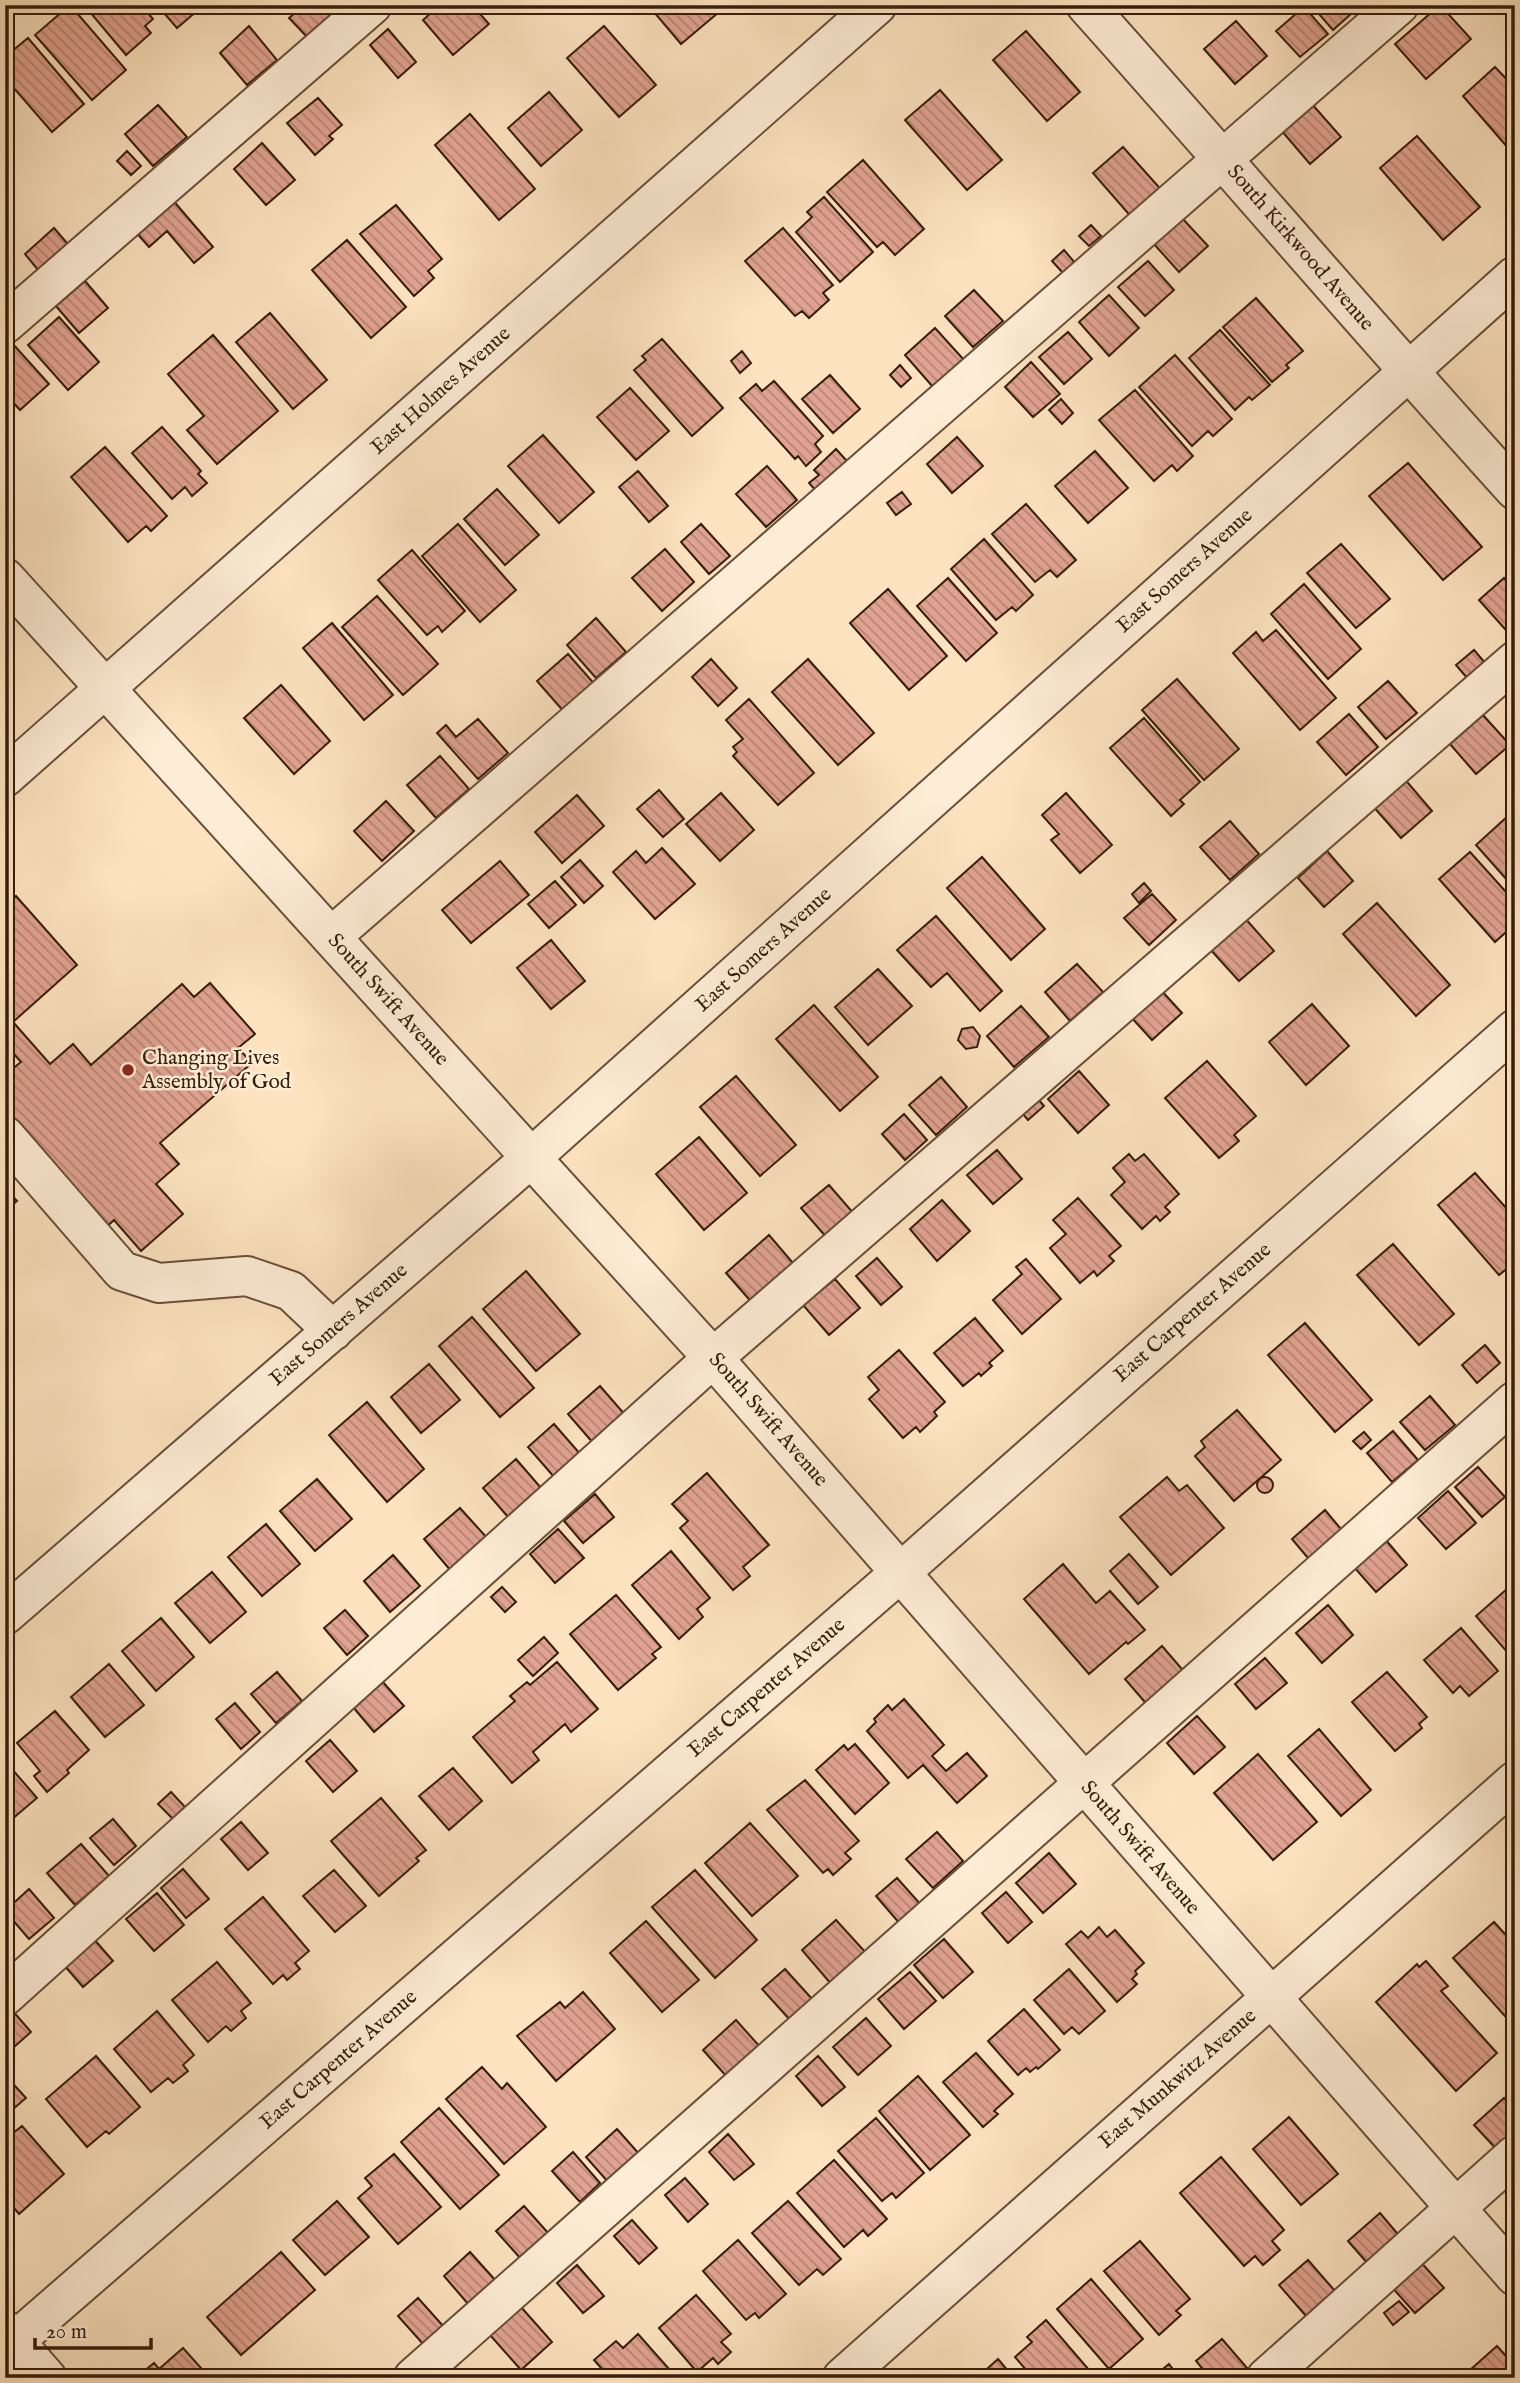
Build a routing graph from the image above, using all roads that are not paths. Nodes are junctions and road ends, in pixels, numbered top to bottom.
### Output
1 (372, 5) edge
2 (877, 5) edge
3 (1086, 5) edge
4 (1399, 5) edge
5 (1224, 160) junction
6 (1515, 276) edge
7 (5, 324) edge
8 (1408, 372) junction
9 (1515, 490) edge
10 (5, 578) edge
11 (1515, 661) edge
12 (105, 690) junction
13 (5, 778) edge
14 (331, 937) junction
15 (1515, 1029) edge
16 (5, 1136) edge
17 (532, 1157) junction
18 (333, 1331) junction
19 (713, 1358) junction
20 (1515, 1401) edge
21 (901, 1572) junction
22 (5, 1615) edge
23 (1515, 1781) edge
24 (1083, 1782) junction
25 (5, 1996) edge
26 (1271, 1997) junction
27 (1515, 2155) edge
28 (1455, 2209) junction
29 (1515, 2276) edge
30 (10, 2336) edge
31 (47, 2378) edge
32 (413, 2378) edge
33 (842, 2378) edge
34 (1266, 2378) edge

1 - 7 street
2 - 12 street, East Holmes Avenue
3 - 5 street, South Kirkwood Avenue
4 - 5 street
5 - 8 street, South Kirkwood Avenue
5 - 14 street
6 - 8 street, East Somers Avenue
8 - 9 street, South Kirkwood Avenue
8 - 17 street, East Somers Avenue
10 - 12 street, South Swift Avenue
11 - 19 street
12 - 13 street, East Holmes Avenue
12 - 14 street, South Swift Avenue
14 - 17 street, South Swift Avenue
15 - 21 street, East Carpenter Avenue
16 - 18 street
17 - 18 street, East Somers Avenue
17 - 19 street, South Swift Avenue
18 - 22 street, East Somers Avenue
19 - 21 street, South Swift Avenue
19 - 25 street
20 - 24 street
21 - 24 street, South Swift Avenue
21 - 30 street, East Carpenter Avenue
23 - 26 street, East Munkwitz Avenue
24 - 26 street, South Swift Avenue
24 - 32 street
26 - 28 street, South Swift Avenue
26 - 33 street, East Munkwitz Avenue
27 - 28 street
28 - 29 street, South Swift Avenue
28 - 34 street
30 - 31 street

